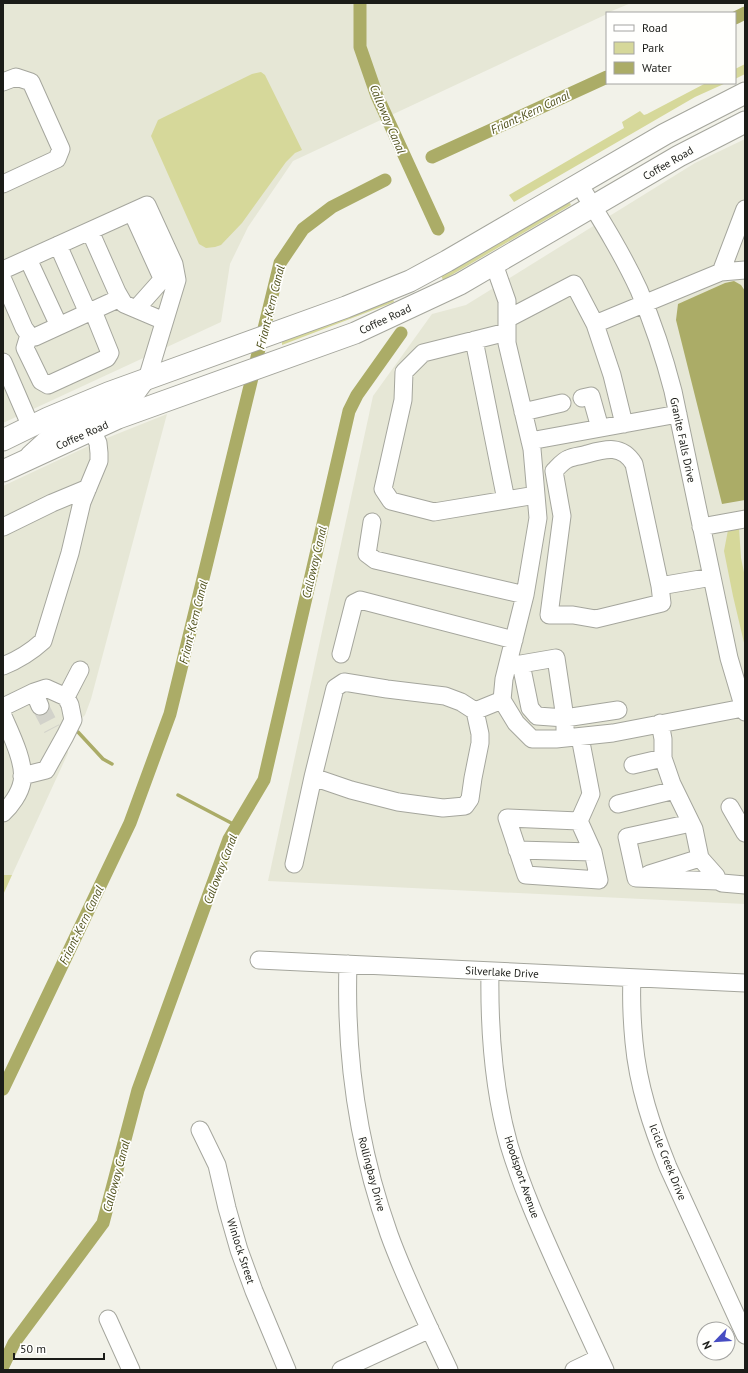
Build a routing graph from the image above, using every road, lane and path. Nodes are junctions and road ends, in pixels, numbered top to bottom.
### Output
1 (3, 82) edge
2 (745, 94) edge
3 (745, 122) edge
4 (3, 184) edge
5 (579, 184) junction
6 (593, 207) junction
7 (745, 208) edge
8 (132, 212) junction
9 (90, 231) junction
10 (58, 245) junction
11 (28, 259) junction
12 (494, 264) junction
13 (3, 270) edge
14 (745, 270) edge
15 (721, 272) junction
16 (3, 280) edge
17 (120, 298) junction
18 (645, 304) junction
19 (136, 309) junction
20 (90, 312) junction
21 (164, 322) junction
22 (595, 324) junction
23 (59, 326) junction
24 (507, 326) junction
25 (29, 336) junction
26 (474, 340) junction
27 (3, 362) edge
28 (147, 380) junction
29 (582, 398) dead end
30 (562, 403) dead end
31 (523, 412) junction
32 (678, 414) junction
33 (624, 424) junction
34 (31, 427) junction
35 (600, 428) junction
36 (92, 430) junction
37 (3, 440) edge
38 (530, 441) junction
39 (12, 467) edge
40 (88, 488) junction
41 (536, 495) junction
42 (506, 500) junction
43 (562, 516) junction
44 (538, 518) junction
45 (745, 519) edge
46 (372, 522) dead end
47 (3, 527) edge
48 (701, 527) junction
49 (712, 577) junction
50 (660, 586) junction
51 (525, 595) junction
52 (514, 640) junction
53 (341, 654) dead end
54 (514, 663) junction
55 (3, 666) edge
56 (80, 670) dead end
57 (66, 697) junction
58 (502, 700) junction
59 (3, 707) edge
60 (618, 710) dead end
61 (744, 710) edge
62 (475, 711) junction
63 (3, 716) edge
64 (565, 718) junction
65 (660, 723) junction
66 (52, 729) tunnel mouth
67 (573, 737) junction
68 (59, 746) junction
69 (663, 758) junction
70 (633, 765) dead end
71 (22, 776) junction
72 (313, 777) junction
73 (675, 790) junction
74 (618, 804) dead end
75 (730, 807) dead end
76 (3, 813) edge
77 (580, 821) junction
78 (691, 823) junction
79 (745, 833) edge
80 (518, 850) junction
81 (593, 852) junction
82 (700, 858) junction
83 (294, 864) dead end
84 (636, 878) junction
85 (718, 881) junction
86 (745, 885) edge
87 (259, 960) dead end
88 (348, 964) junction
89 (490, 971) junction
90 (632, 978) junction
91 (745, 983) edge
92 (200, 1130) dead end
93 (108, 1319) dead end
94 (430, 1329) junction
95 (745, 1335) edge
96 (602, 1364) edge
97 (131, 1370) edge
98 (287, 1370) edge
99 (341, 1370) edge
100 (449, 1370) edge
101 (574, 1370) edge

1 - 4 street
2 - 5 main road
3 - 6 main road, Coffee Road
5 - 6 street, Granite Falls Drive
5 - 28 main road
6 - 12 main road, Coffee Road
6 - 18 street, Granite Falls Drive
7 - 15 street
8 - 9 street
8 - 19 street
8 - 21 street
9 - 10 street
9 - 17 street
10 - 11 street
10 - 20 street
11 - 13 street
11 - 23 street
12 - 24 street
12 - 36 main road, Coffee Road
14 - 15 street
15 - 18 street
16 - 25 street
17 - 19 street
17 - 20 street
18 - 22 street
18 - 32 street, Granite Falls Drive
19 - 21 street
20 - 23 street
20 - 25 street
21 - 28 street
22 - 24 street
22 - 33 street
23 - 25 street
24 - 26 street
24 - 31 street
26 - 42 street
26 - 42 street
27 - 34 street
28 - 34 main road
28 - 39 street
29 - 35 street
30 - 31 street
31 - 38 street
32 - 33 street
32 - 48 street, Granite Falls Drive
33 - 35 street
34 - 37 main road
35 - 38 street
36 - 39 main road, Coffee Road
36 - 40 street
38 - 41 street
40 - 47 street
40 - 55 street
41 - 42 street
41 - 44 street
43 - 44 street
43 - 50 street
43 - 50 street
44 - 51 street
45 - 48 street
46 - 51 street
48 - 49 street, Granite Falls Drive
49 - 50 street
49 - 61 street, Granite Falls Drive
51 - 52 street
52 - 53 street
52 - 54 street
54 - 58 street
54 - 64 street
54 - 64 street
56 - 57 street
57 - 59 street
57 - 68 street
58 - 62 street
58 - 67 street
60 - 64 street
61 - 65 street
62 - 72 street
62 - 72 street
63 - 71 street
64 - 67 street
65 - 67 street
65 - 69 street
66 - 68 street
67 - 77 street
68 - 71 street
69 - 70 street
69 - 73 street
71 - 76 street
72 - 83 street
73 - 74 street
73 - 78 street
75 - 79 street
77 - 80 street
77 - 81 street
78 - 82 street
78 - 84 street
80 - 81 street
80 - 81 street
82 - 84 street
82 - 85 street
84 - 85 street
85 - 86 street
87 - 88 street, Silverlake Drive
88 - 89 street, Silverlake Drive
88 - 94 street, Rollingbay Drive
89 - 90 street, Silverlake Drive
89 - 96 street, Hoodsport Avenue
90 - 91 street, Silverlake Drive
90 - 95 street, Icicle Creek Drive
92 - 98 street, Winlock Street
93 - 97 street
94 - 99 street
94 - 100 street, Rollingbay Drive
96 - 101 street

